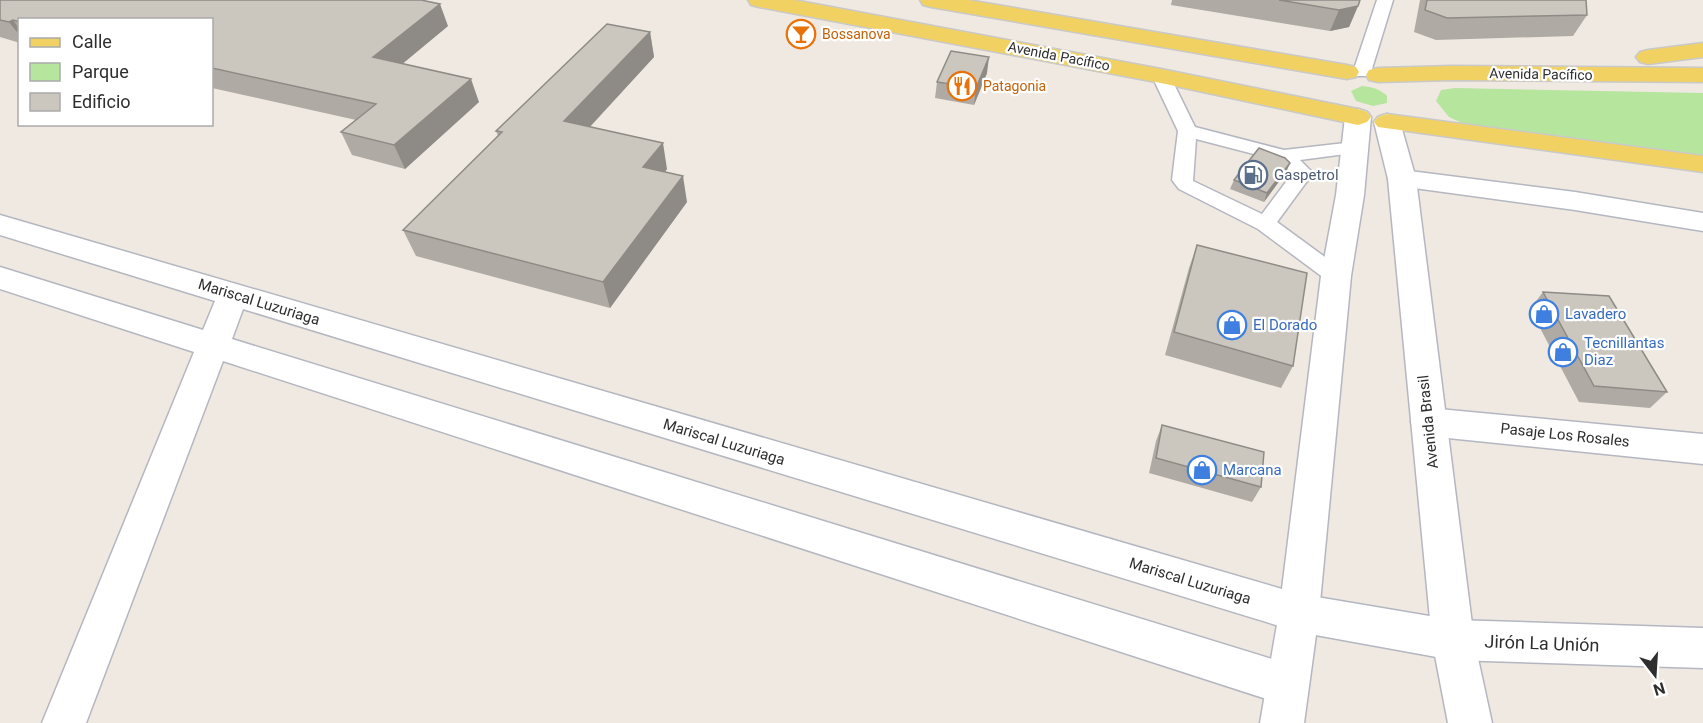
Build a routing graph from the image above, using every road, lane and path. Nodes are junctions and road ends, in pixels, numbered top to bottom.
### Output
1 (759, 0) edge
2 (931, 0) edge
3 (1385, 0) edge
4 (1703, 51) edge
5 (1363, 73) junction
6 (1529, 73) junction
7 (1703, 75) edge
8 (1161, 76) junction
9 (1366, 129) junction
10 (1187, 131) junction
11 (1284, 156) junction
12 (1703, 164) edge
13 (1402, 179) junction
14 (1703, 222) edge
15 (1265, 224) junction
16 (0, 225) edge
17 (1336, 276) junction
18 (0, 278) edge
19 (233, 294) junction
20 (213, 345) junction
21 (1428, 422) junction
22 (1703, 448) edge
23 (1299, 613) junction
24 (1453, 640) junction
25 (1703, 648) edge
26 (1288, 685) junction
27 (64, 723) edge
28 (1282, 723) edge
29 (1470, 723) edge

1 - 8 main road, Avenida Pacífico
2 - 5 main road, Avenida Pacífico
3 - 5 lane
4 - 6 main road
5 - 6 main road, Avenida Pacífico
5 - 9 main road
5 - 9 main road
6 - 7 main road, Avenida Pacífico
8 - 9 main road, Avenida Pacífico
8 - 10 lane
9 - 11 lane
9 - 12 main road, Avenida Pacífico
9 - 13 street, Avenida Brasil
9 - 17 street
10 - 11 lane
10 - 15 lane
11 - 15 lane
13 - 14 street
13 - 21 street, Avenida Brasil
15 - 17 lane
16 - 19 street, Mariscal Luzuriaga
17 - 23 street
18 - 20 street
19 - 20 street
19 - 23 street, Mariscal Luzuriaga
20 - 26 street
20 - 27 street
21 - 22 street, Pasaje Los Rosales
21 - 24 street, Avenida Brasil
23 - 24 street, Mariscal Luzuriaga
23 - 26 street
24 - 25 street, Jirón La Unión
24 - 29 street, Avenida Brasil
26 - 28 street

